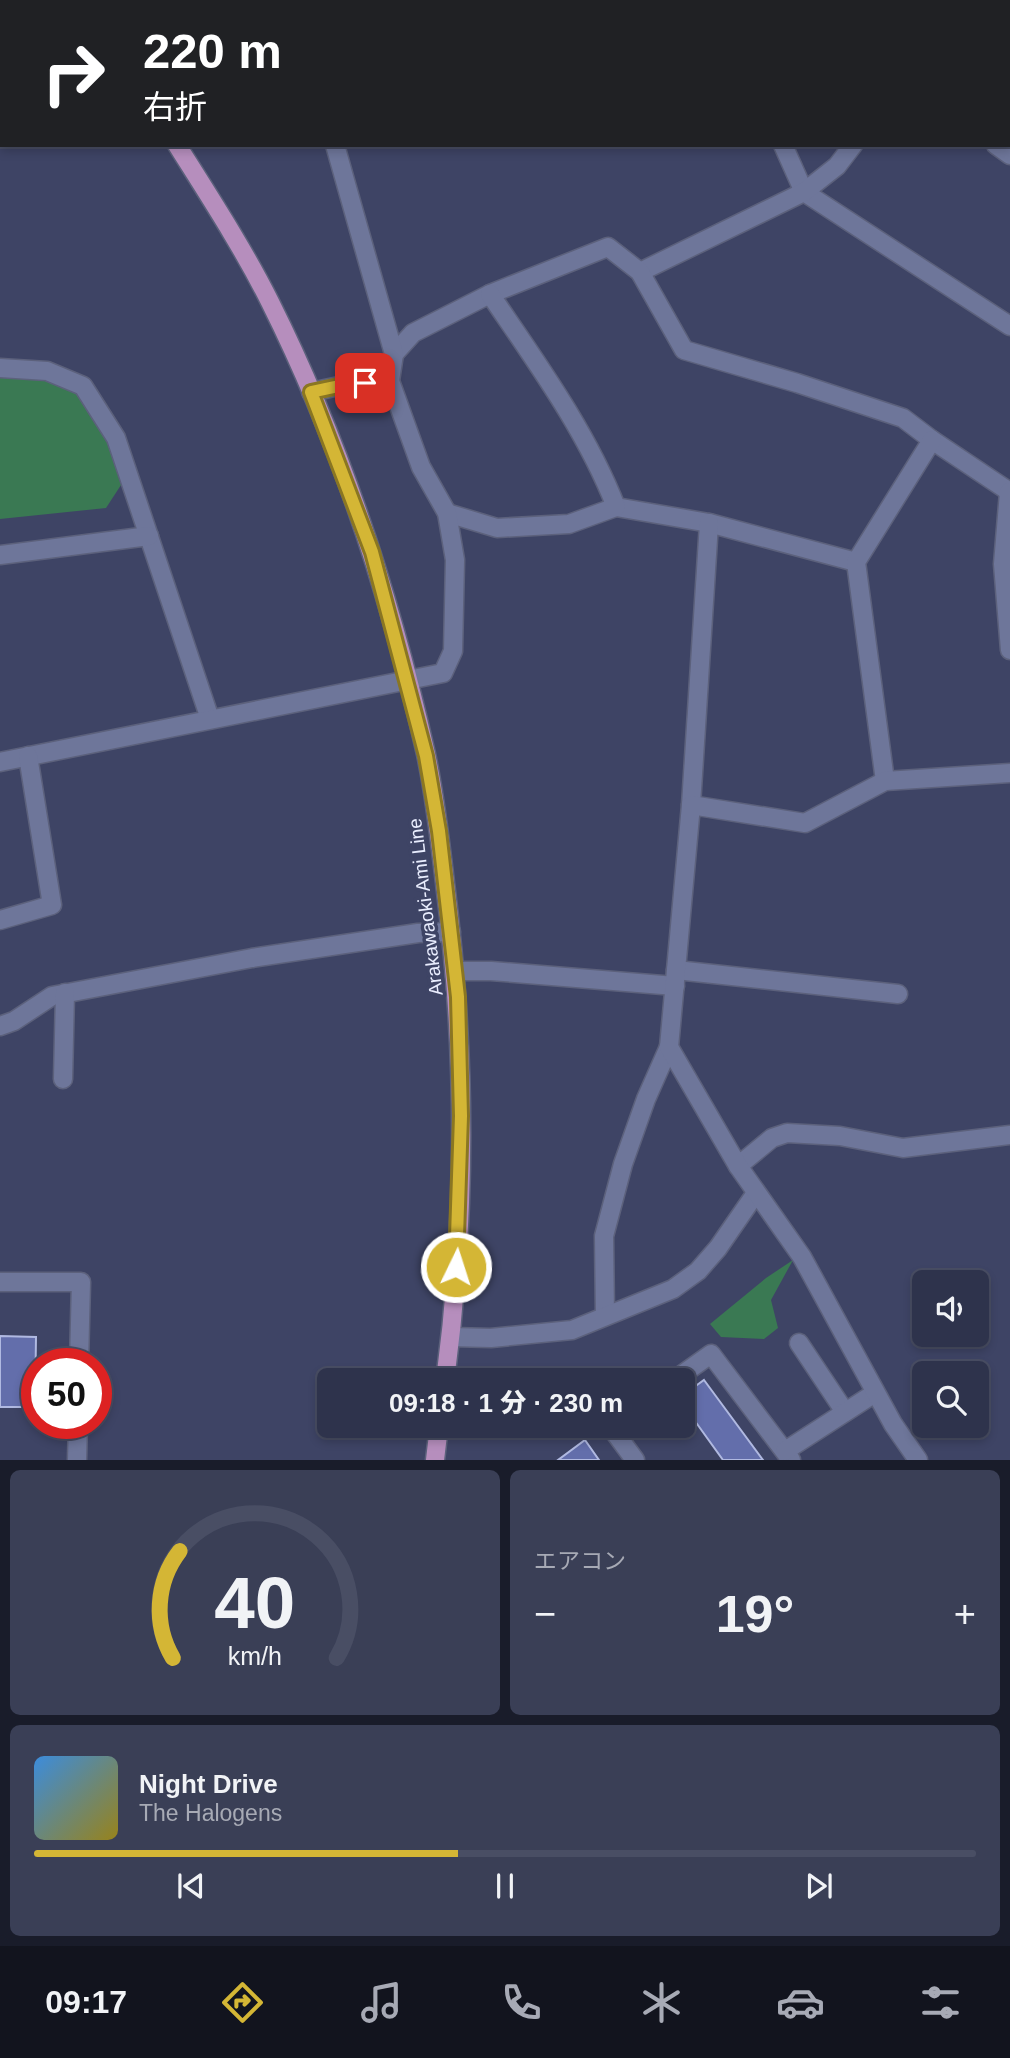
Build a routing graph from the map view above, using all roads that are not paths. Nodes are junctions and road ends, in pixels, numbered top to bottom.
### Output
1 (178, 147) edge
2 (336, 147) edge
3 (784, 147) edge
4 (851, 147) edge
5 (804, 192) junction
6 (640, 272) junction
7 (490, 294) junction
8 (1010, 326) edge
9 (394, 354) junction
10 (0, 368) edge
11 (390, 381) junction
12 (311, 392) junction
13 (932, 440) junction
14 (1009, 492) edge
15 (616, 508) junction
16 (447, 513) junction
17 (709, 523) junction
18 (149, 536) junction
19 (0, 555) edge
20 (856, 562) junction
21 (1010, 650) edge
22 (407, 681) junction
23 (210, 719) junction
24 (28, 757) junction
25 (0, 762) edge
26 (1010, 773) edge
27 (885, 781) junction
28 (691, 805) junction
29 (0, 920) edge
30 (451, 932) junction
31 (455, 971) junction
32 (676, 978) junction
33 (65, 993) junction
34 (898, 994) dead end
35 (0, 1026) edge
36 (669, 1047) junction
37 (63, 1079) dead end
38 (1010, 1135) edge
39 (737, 1166) junction
40 (757, 1193) junction
41 (0, 1282) edge
42 (605, 1317) junction
43 (450, 1337) junction
44 (799, 1343) dead end
45 (79, 1348) edge
46 (446, 1368) edge
47 (691, 1368) edge
48 (875, 1393) junction
49 (845, 1412) junction
50 (438, 1438) edge
51 (619, 1438) edge
52 (78, 1439) edge
53 (788, 1455) edge
54 (77, 1460) edge
55 (435, 1460) edge
56 (635, 1460) edge
57 (918, 1460) edge

1 - 12 main road, Arakawaoki-Ami Line
2 - 9 street
3 - 5 street
4 - 5 street
5 - 6 street
5 - 8 street
6 - 7 street
6 - 13 street
7 - 9 street
7 - 15 street
9 - 11 street
10 - 18 street
11 - 12 street
11 - 16 street
12 - 22 main road, Arakawaoki-Ami Line
13 - 14 street
13 - 20 street
14 - 21 street
15 - 16 street
15 - 17 street
16 - 22 street
17 - 20 street
17 - 28 street
18 - 19 street
18 - 23 street
20 - 27 street
22 - 23 street
22 - 30 main road, Arakawaoki-Ami Line
23 - 24 street
24 - 25 street
24 - 29 street
26 - 27 street
27 - 28 street
28 - 32 street
30 - 31 main road, Arakawaoki-Ami Line
30 - 33 street
31 - 32 street
31 - 43 main road, Arakawaoki-Ami Line
32 - 34 street
32 - 36 street
33 - 35 street
33 - 37 street
36 - 39 street
36 - 42 street
38 - 39 street
39 - 40 street
40 - 42 street
40 - 48 street
41 - 45 street
42 - 43 street
43 - 46 main road, Arakawaoki-Ami Line
44 - 49 street
47 - 53 street
48 - 49 street
48 - 57 street
49 - 53 street
50 - 55 main road
51 - 56 street
52 - 54 street

